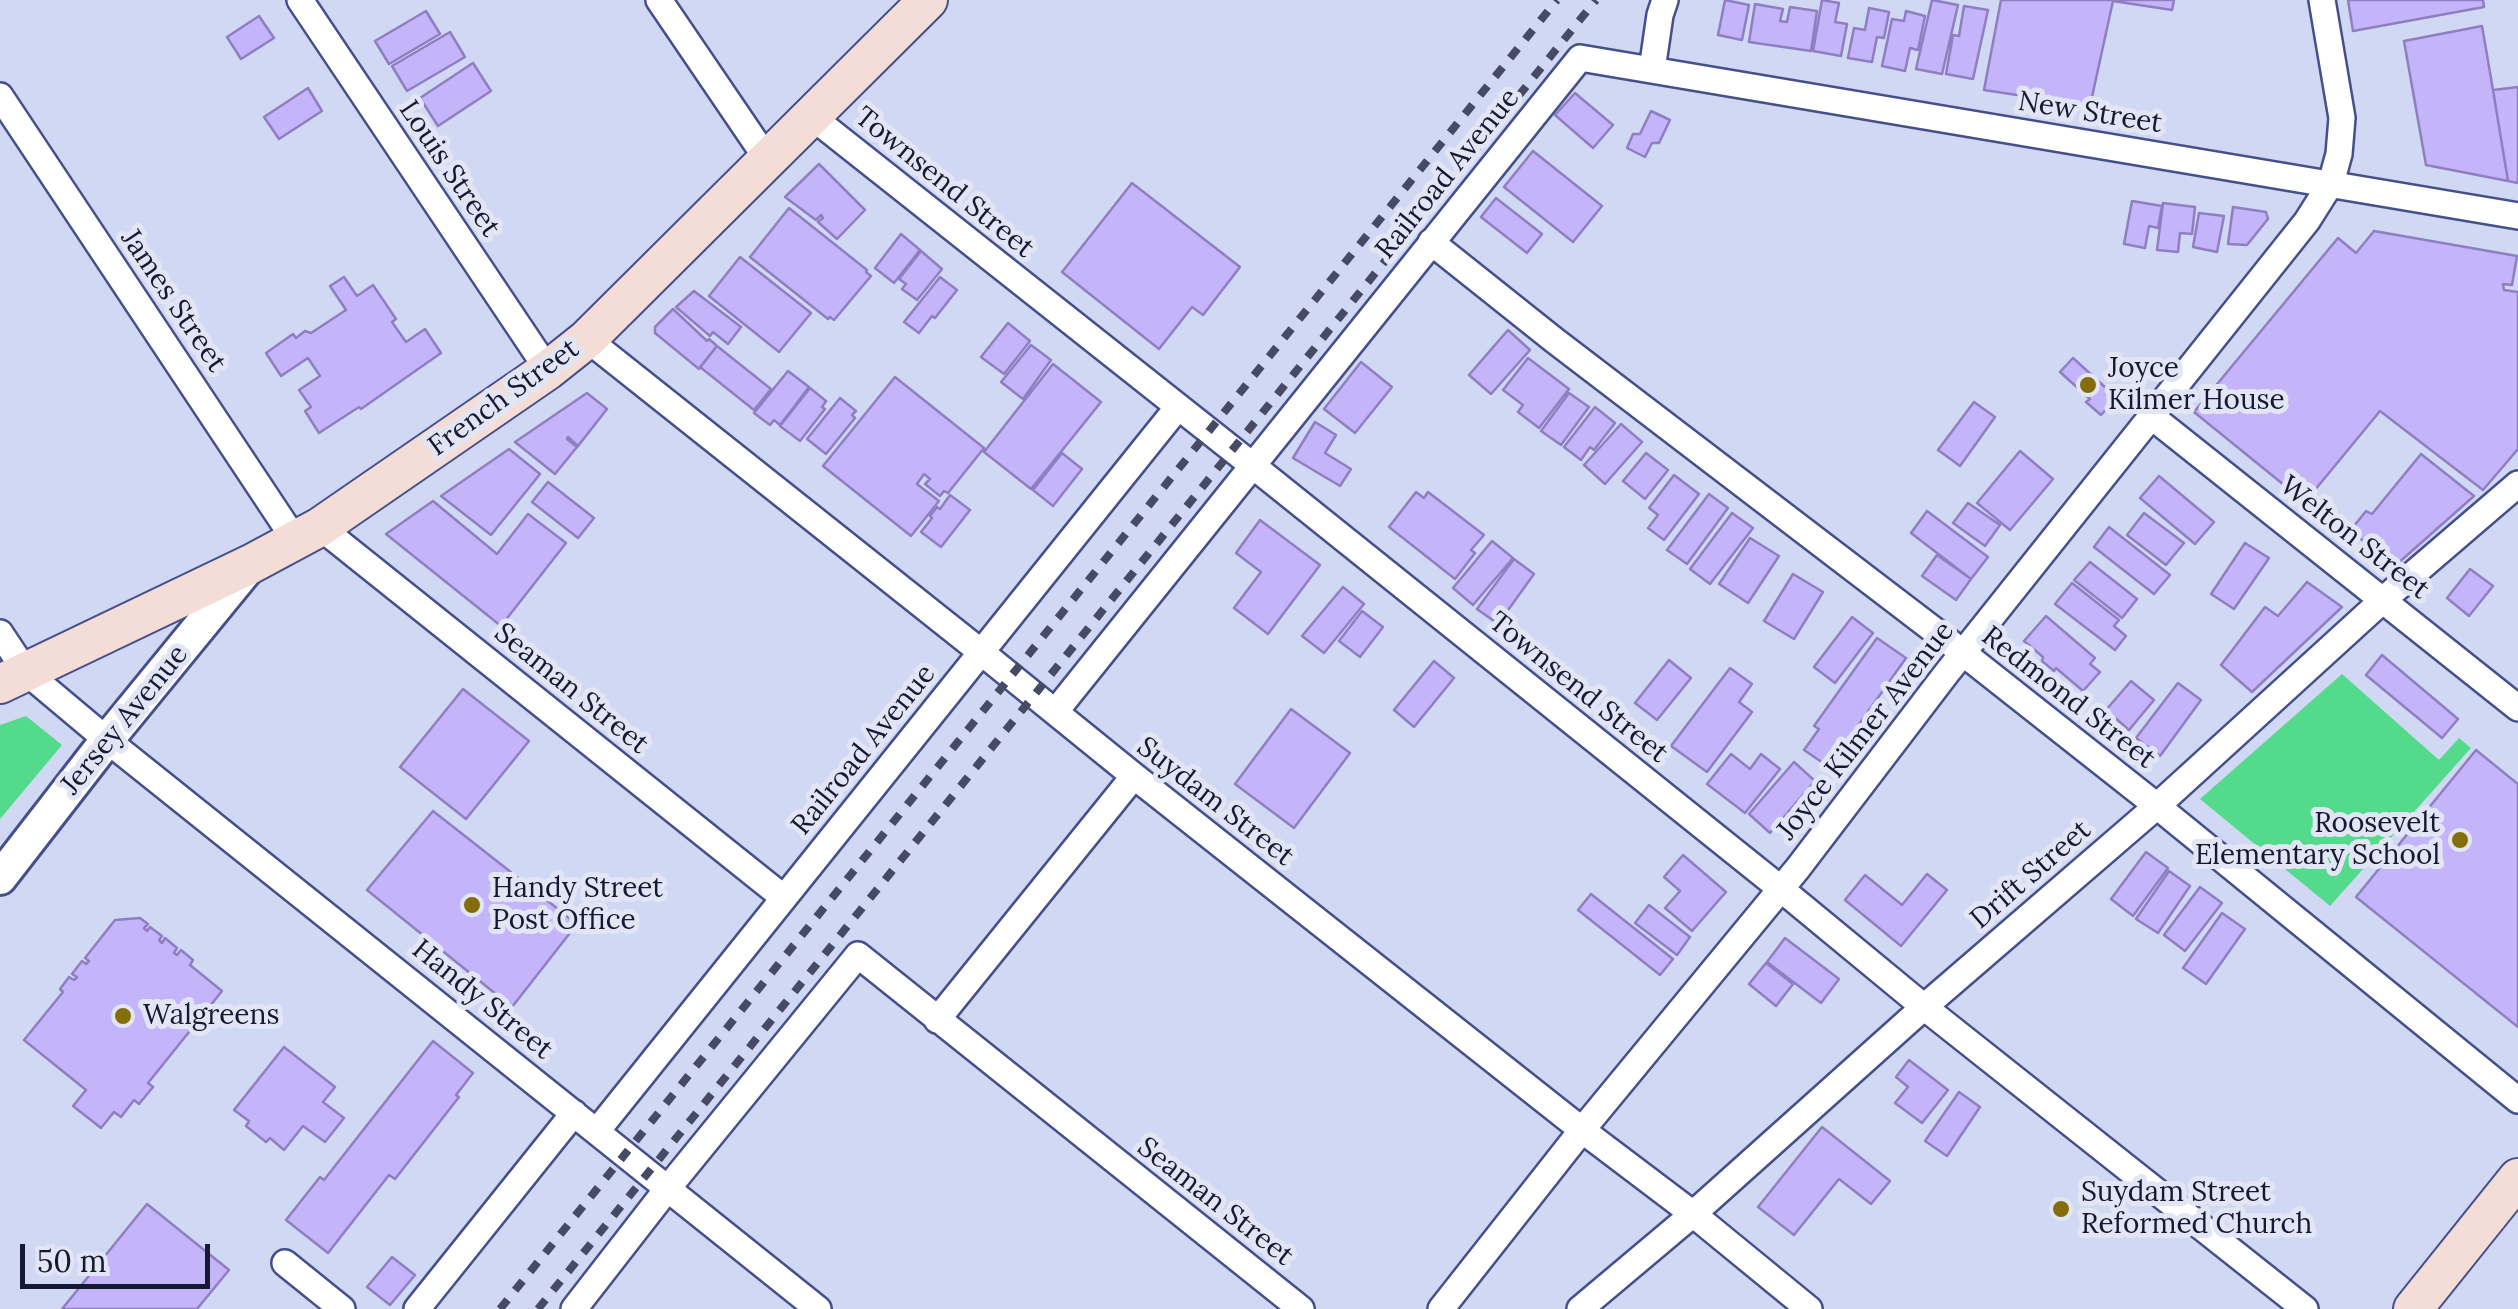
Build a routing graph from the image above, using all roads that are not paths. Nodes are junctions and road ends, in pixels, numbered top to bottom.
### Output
1 (300, 0) edge
2 (659, 0) edge
3 (928, 0) edge
4 (1665, 0) edge
5 (2322, 0) edge
6 (1652, 70) junction
7 (0, 96) edge
8 (811, 116) junction
9 (766, 160) junction
10 (2331, 184) junction
11 (2518, 216) edge
12 (1431, 242) junction
13 (586, 339) junction
14 (548, 370) junction
15 (1178, 407) junction
16 (2150, 416) junction
17 (1252, 465) junction
18 (2518, 484) edge
19 (308, 533) junction
20 (251, 564) junction
21 (2384, 600) junction
22 (0, 633) edge
23 (981, 652) junction
24 (1962, 653) junction
25 (13, 678) edge
26 (2518, 708) edge
27 (1055, 712) junction
28 (107, 740) junction
29 (1134, 776) junction
30 (2157, 806) junction
31 (0, 878) edge
32 (1781, 889) junction
33 (784, 898) junction
34 (1924, 1008) junction
35 (937, 1020) junction
36 (2518, 1100) edge
37 (574, 1113) junction
38 (1582, 1130) junction
39 (597, 1131) junction
40 (2518, 1178) edge
41 (668, 1188) junction
42 (1693, 1214) junction
43 (285, 1263) dead end
44 (342, 1309) edge
45 (418, 1309) edge
46 (574, 1309) edge
47 (818, 1309) edge
48 (1301, 1309) edge
49 (1441, 1309) edge
50 (1580, 1309) edge
51 (1809, 1309) edge
52 (2304, 1309) edge
53 (2413, 1309) edge

1 - 14 street, Louis Street
2 - 9 street
3 - 8 main road, French Street
4 - 6 street
5 - 10 street
6 - 10 street, New Street
6 - 12 street, Railroad Avenue
7 - 19 street, James Street
8 - 9 main road, French Street
8 - 15 street, Townsend Street
9 - 13 main road, French Street
10 - 11 street, New Street
10 - 16 street, Joyce Kilmer Avenue
12 - 17 street, Railroad Avenue
12 - 24 street, Redmond Street
13 - 14 main road, French Street
13 - 23 street, Suydam Street
14 - 19 main road, French Street
15 - 17 street, Townsend Street
15 - 23 street, Railroad Avenue
16 - 21 street, Welton Street
16 - 24 street, Joyce Kilmer Avenue
17 - 27 street, Railroad Avenue
17 - 32 street, Townsend Street
18 - 21 street, Drift Street
19 - 20 main road, French Street
19 - 33 street, Seaman Street
20 - 25 main road, French Street
20 - 28 street, Jersey Avenue
21 - 26 street, Welton Street
21 - 30 street, Drift Street
22 - 25 street, Handy Street
23 - 27 street, Suydam Street
23 - 33 street, Railroad Avenue
24 - 30 street, Redmond Street
24 - 32 street, Joyce Kilmer Avenue
25 - 28 street, Handy Street
27 - 29 street, Suydam Street
28 - 31 street, Jersey Avenue
28 - 37 street, Handy Street
29 - 35 street
29 - 38 street, Suydam Street
30 - 34 street, Drift Street
30 - 36 street, Redmond Street
32 - 34 street, Townsend Street
32 - 38 street, Joyce Kilmer Avenue
33 - 39 street, Railroad Avenue
34 - 42 street, Drift Street
34 - 52 street, Townsend Street
35 - 41 street, Seaman Street
35 - 48 street, Seaman Street
37 - 39 street, Handy Street
37 - 45 street
38 - 42 street, Suydam Street
38 - 49 street, Joyce Kilmer Avenue
39 - 41 street, Handy Street
40 - 53 main road
41 - 46 street
41 - 47 street, Handy Street
42 - 50 street, Drift Street
42 - 51 street, Suydam Street
43 - 44 street

